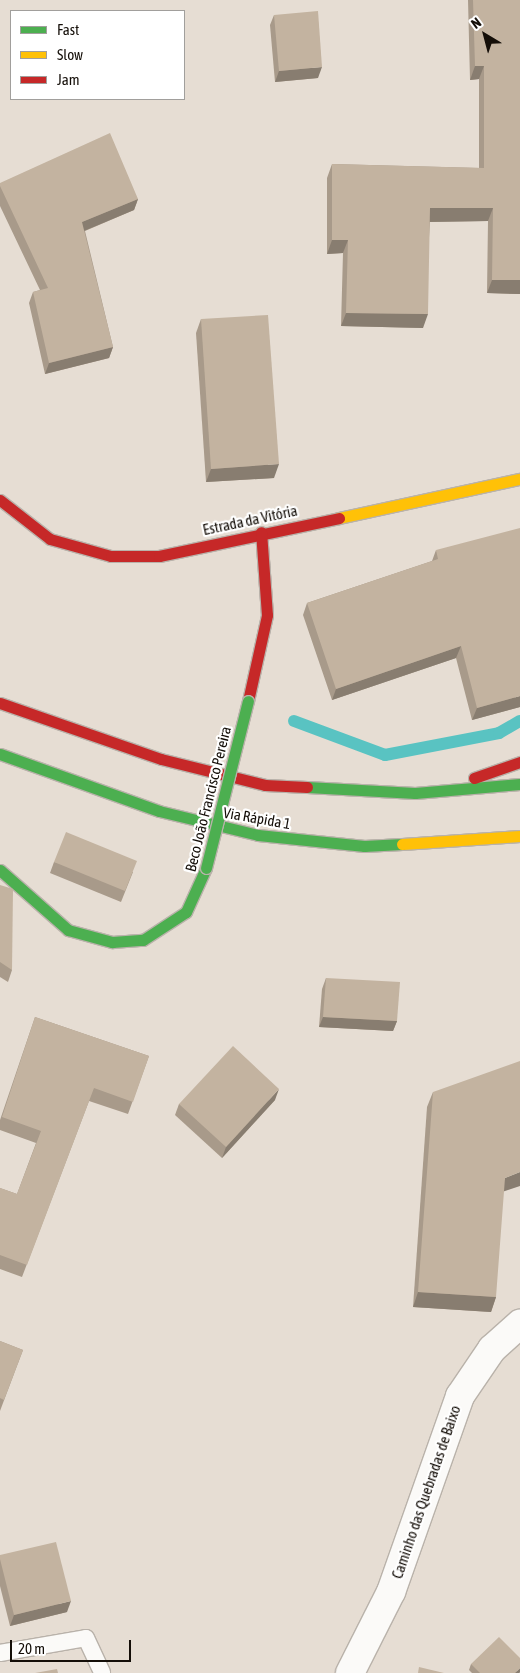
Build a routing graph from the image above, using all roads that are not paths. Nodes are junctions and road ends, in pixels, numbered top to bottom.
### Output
1 (520, 479) edge
2 (0, 500) edge
3 (260, 532) junction
4 (0, 703) edge
5 (0, 754) edge
6 (520, 762) edge
7 (520, 784) edge
8 (415, 793) junction
9 (520, 836) edge
10 (416, 846) junction
11 (482, 852) dead end
12 (0, 870) edge
13 (520, 1324) edge
14 (0, 1653) edge
15 (102, 1673) edge
16 (350, 1673) edge

1 - 3 main road, Estrada da Vitória
2 - 3 main road, Estrada da Vitória
3 - 12 main road, Beco João Francisco Pereira, bridge
4 - 8 main road
5 - 10 main road, Via Rápida 1
6 - 8 main road
7 - 8 main road
9 - 10 main road, Via Rápida 1
10 - 11 main road
13 - 16 street, Caminho das Quebradas de Baixo
14 - 15 lane

